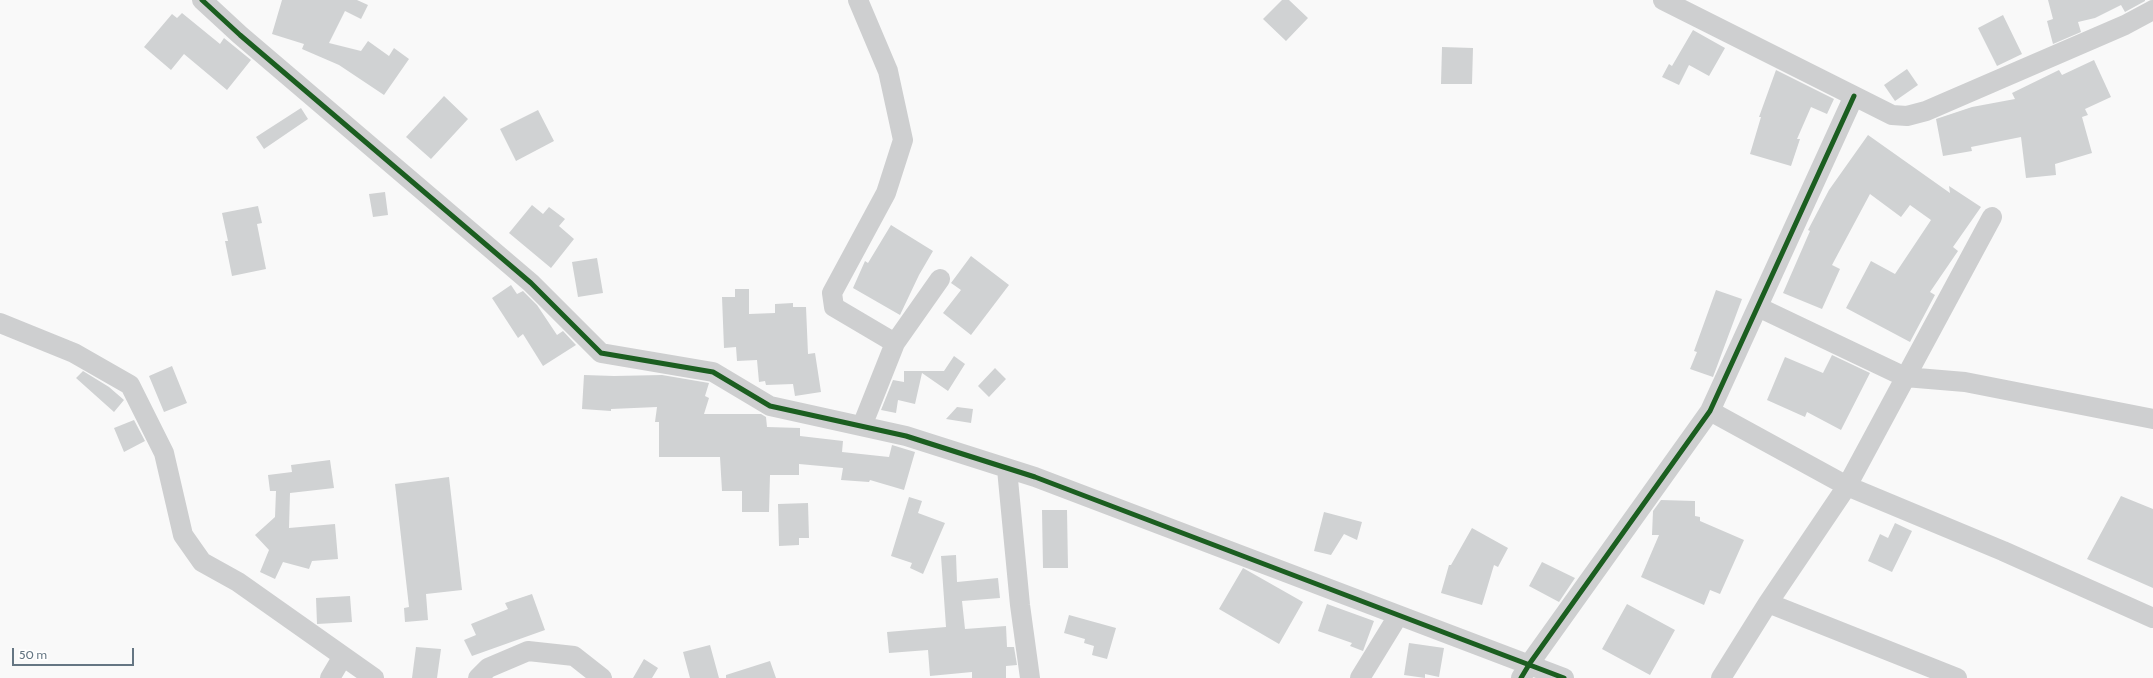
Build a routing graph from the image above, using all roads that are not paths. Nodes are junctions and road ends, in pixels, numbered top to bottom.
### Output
1 (202, 0) edge
2 (858, 0) edge
3 (1663, 0) edge
4 (2153, 10) edge
5 (1854, 96) junction
6 (1992, 217) dead end
7 (940, 279) dead end
8 (1758, 307) junction
9 (0, 323) edge
10 (895, 343) junction
11 (1905, 377) junction
12 (1710, 411) junction
13 (2153, 419) edge
14 (862, 426) junction
15 (1007, 469) junction
16 (1847, 486) junction
17 (1768, 603) junction
18 (1398, 616) junction
19 (2153, 618) edge
20 (343, 656) junction
21 (1525, 671) edge
22 (330, 678) edge
23 (374, 678) edge
24 (478, 678) edge
25 (602, 678) edge
26 (1030, 678) edge
27 (1360, 678) edge
28 (1564, 678) edge
29 (1721, 678) edge
30 (1957, 678) edge

1 - 14 street
2 - 10 street
3 - 5 street
4 - 5 street
5 - 8 street
6 - 11 street
7 - 10 street
8 - 11 street
8 - 12 street
9 - 20 street
10 - 14 street
11 - 13 street
11 - 16 street
12 - 16 street
12 - 21 street
14 - 15 street
15 - 18 street
15 - 26 street
16 - 17 street
16 - 19 street
17 - 29 street
17 - 30 street
18 - 21 street
18 - 27 street
20 - 22 street
20 - 23 street
21 - 28 street
24 - 25 street

